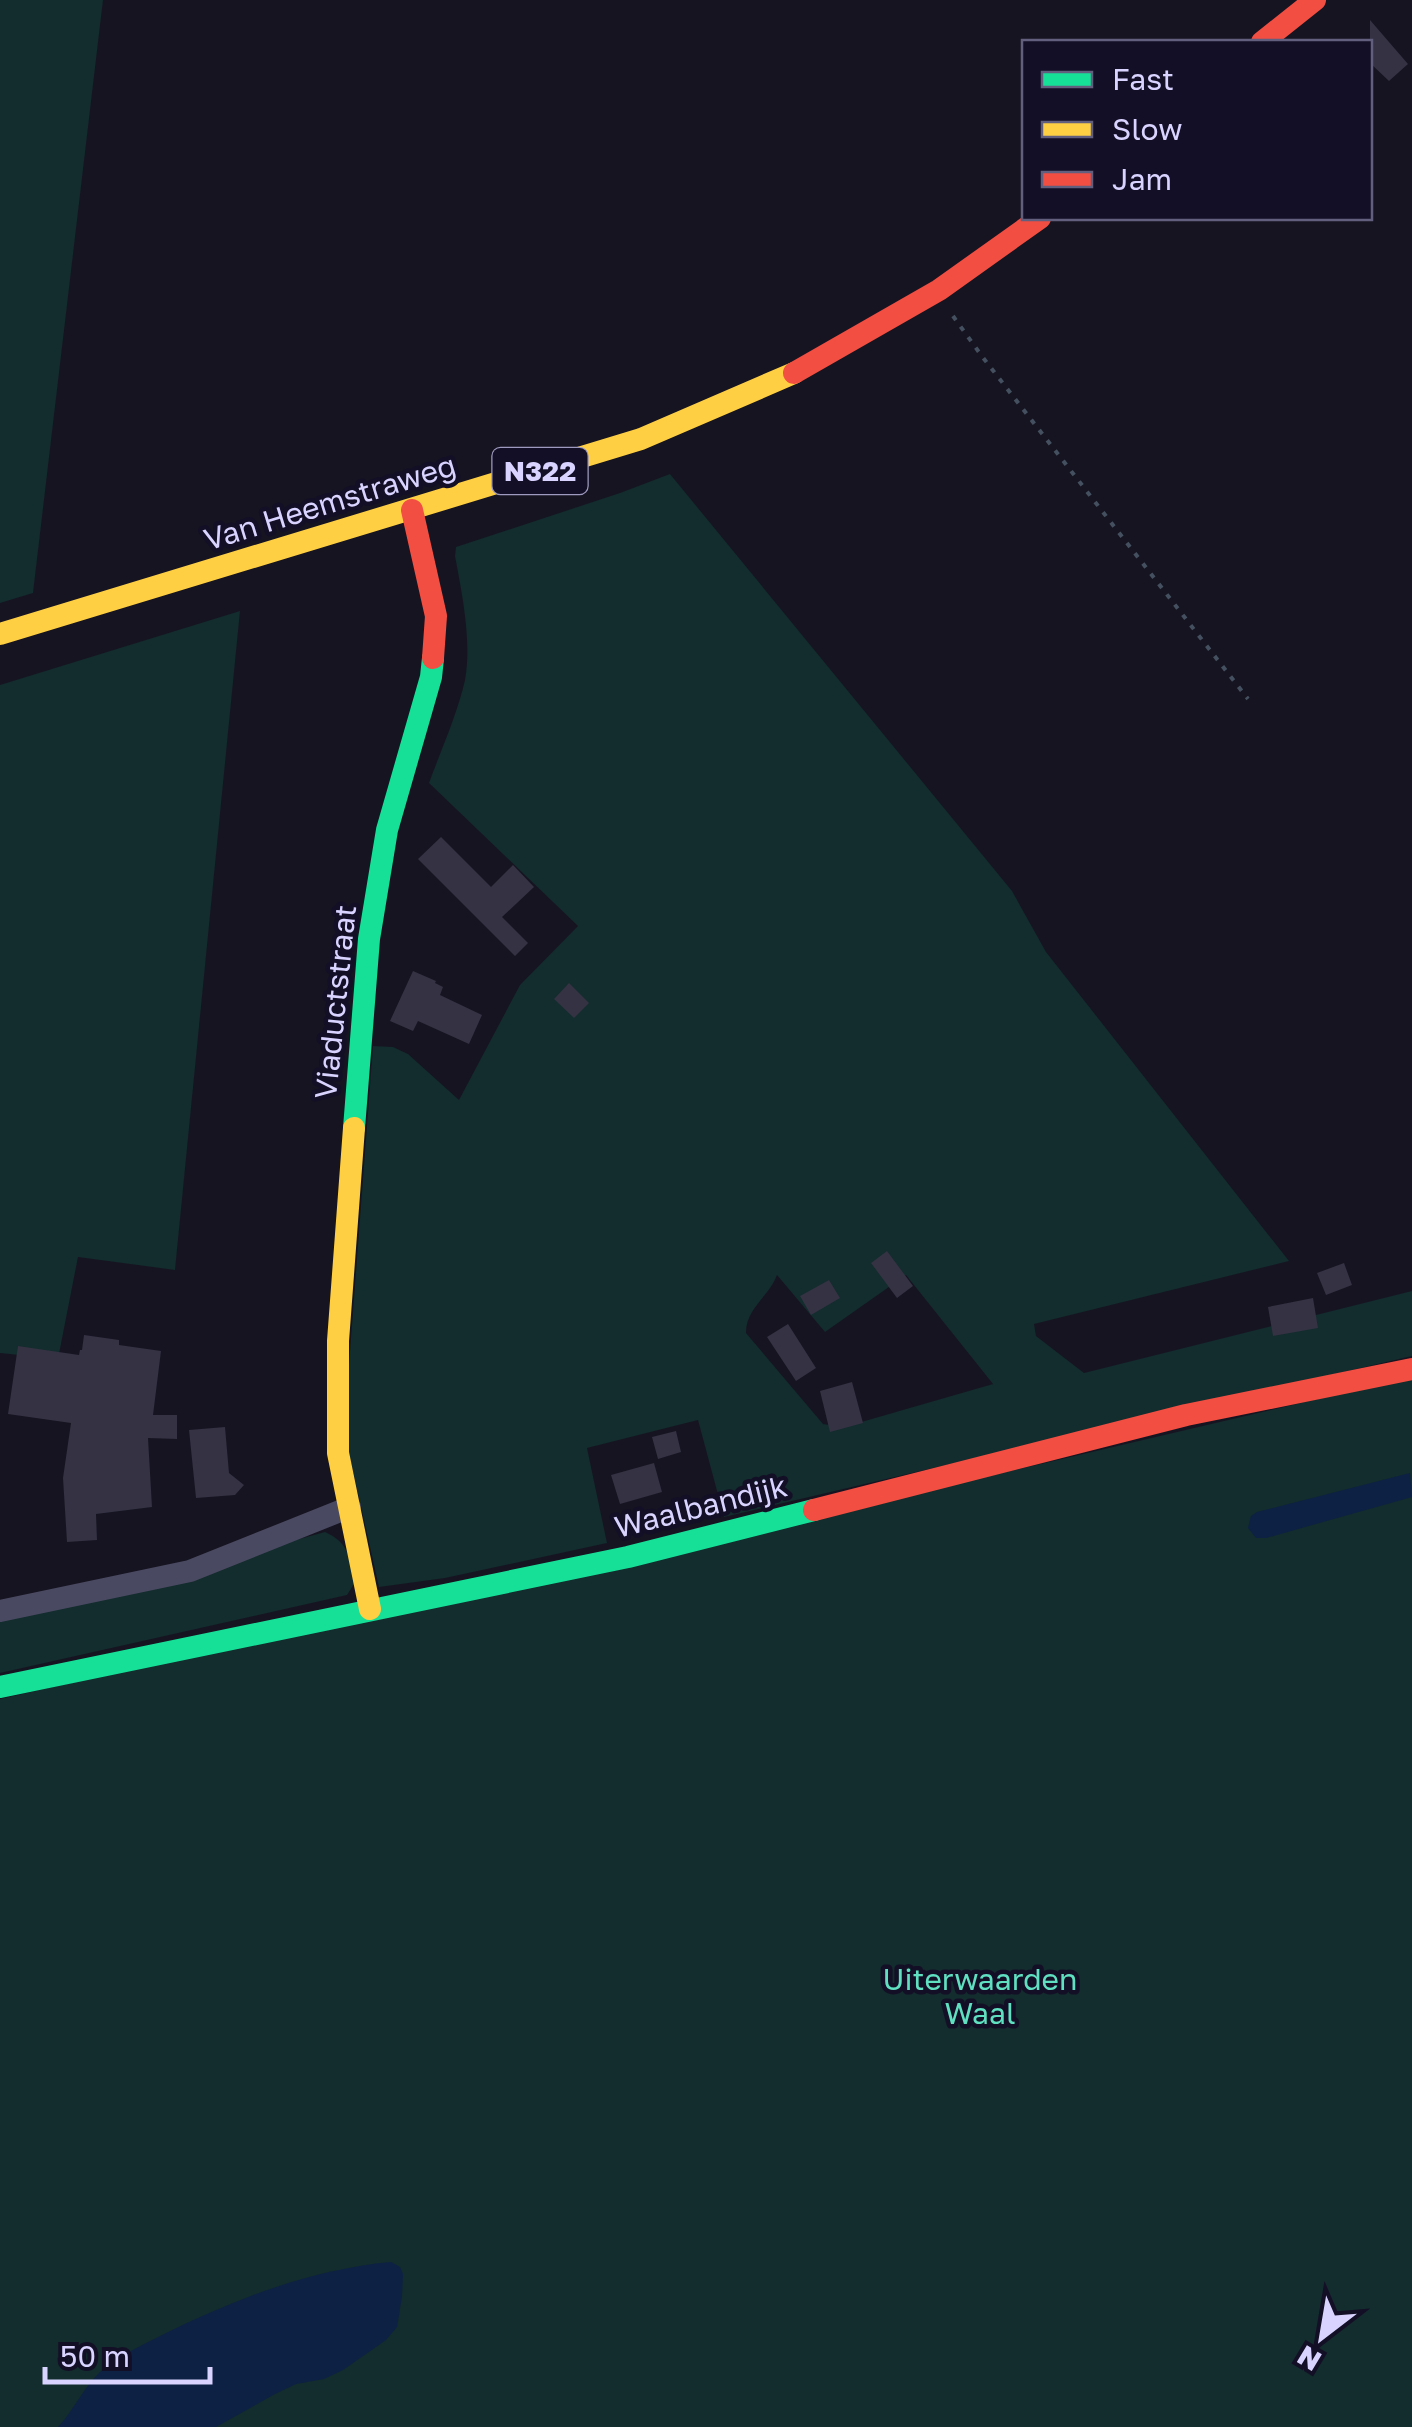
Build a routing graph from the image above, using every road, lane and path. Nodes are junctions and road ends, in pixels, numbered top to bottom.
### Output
1 (1315, 0) edge
2 (1265, 40) edge
3 (1037, 220) edge
4 (939, 290) junction
5 (412, 510) junction
6 (0, 634) edge
7 (1248, 699) dead end
8 (1412, 1368) edge
9 (350, 1507) junction
10 (370, 1609) junction
11 (0, 1610) edge
12 (0, 1687) edge

1 - 2 street
3 - 4 street, Van Heemstraweg / N322
4 - 5 street, Van Heemstraweg / N322
4 - 7 path
5 - 6 street, Van Heemstraweg / N322
5 - 9 street, Viaductstraat
8 - 10 street, Waalbandijk
9 - 10 street, Viaductstraat
9 - 11 street
10 - 12 street, Waalbandijk

